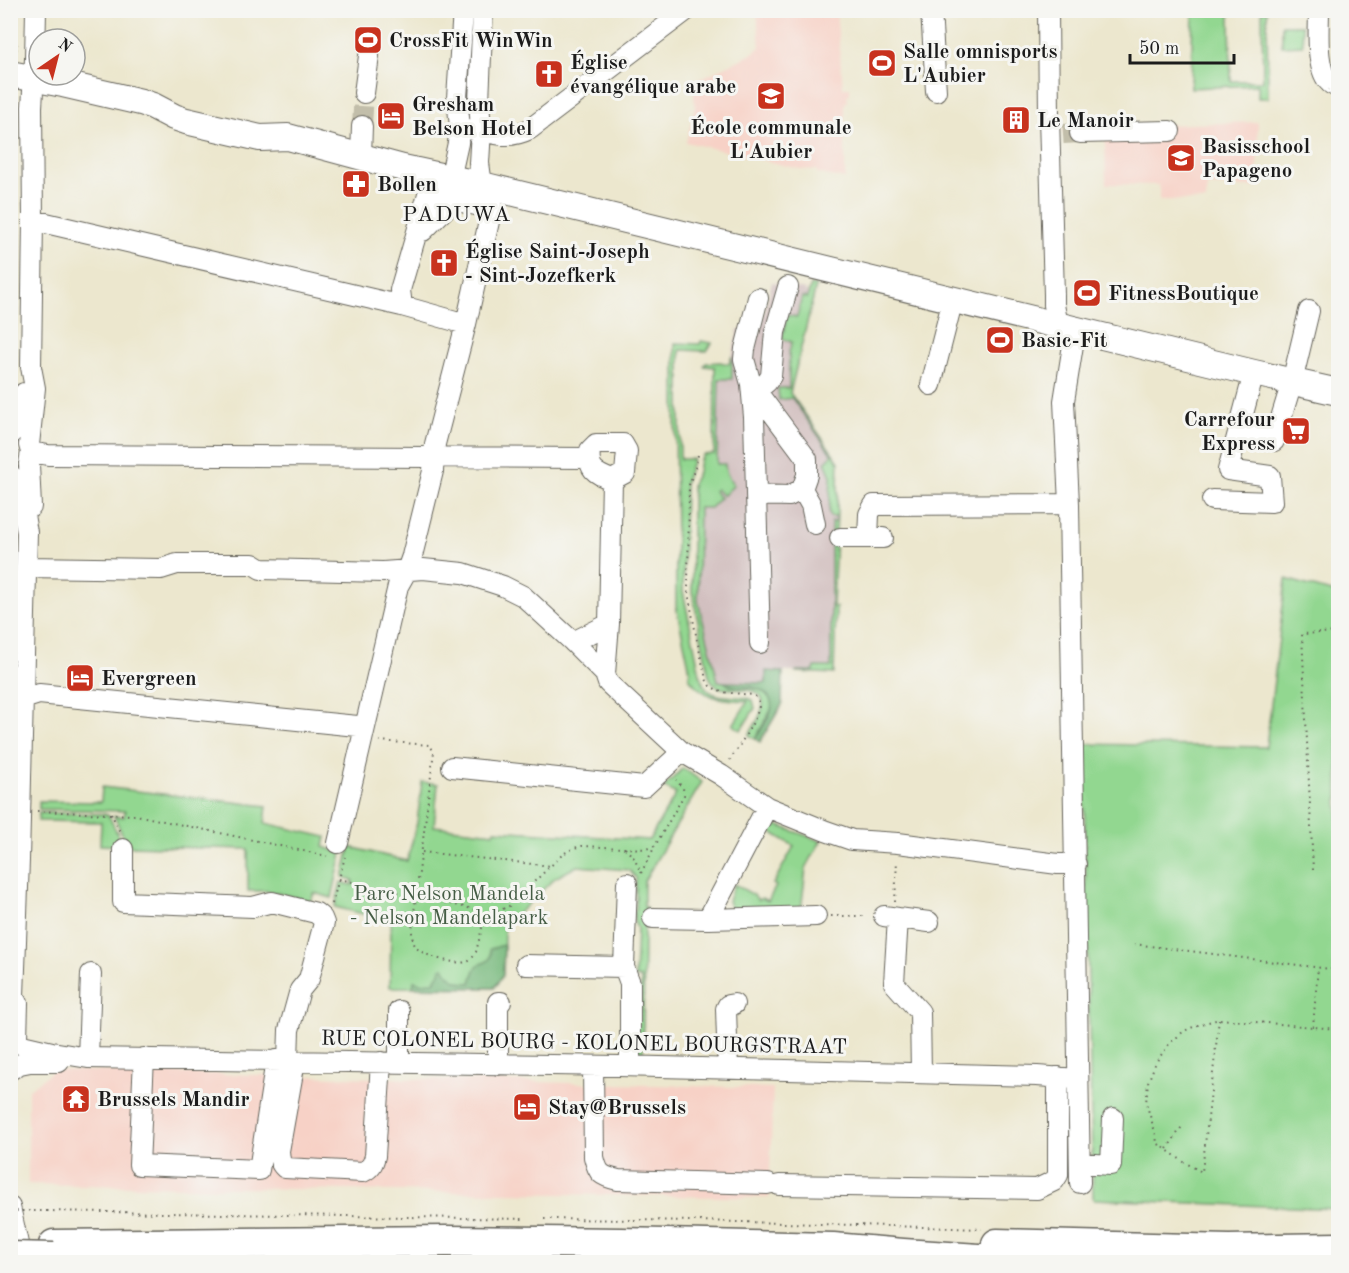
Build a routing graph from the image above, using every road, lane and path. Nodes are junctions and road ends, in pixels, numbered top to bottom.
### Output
1 (36, 10) edge
2 (463, 10) edge
3 (483, 10) edge
4 (687, 10) edge
5 (931, 10) edge
6 (1048, 10) edge
7 (1319, 10) edge
8 (369, 56) dead end
9 (22, 76) edge
10 (1338, 88) edge
11 (936, 91) dead end
12 (364, 93) tunnel mouth
13 (362, 126) tunnel mouth
14 (460, 127) junction
15 (481, 130) junction
16 (1170, 131) dead end
17 (1064, 134) junction
18 (361, 156) junction
19 (462, 195) junction
20 (33, 220) junction
21 (423, 231) dead end
22 (479, 238) dead end
23 (788, 287) dead end
24 (758, 298) dead end
25 (953, 299) junction
26 (402, 306) junction
27 (1309, 311) dead end
28 (466, 324) junction
29 (1067, 327) junction
30 (31, 367) junction
31 (1254, 373) junction
32 (1292, 382) junction
33 (932, 385) dead end
34 (753, 387) junction
35 (1338, 392) edge
36 (1238, 433) junction
37 (10, 435) edge
38 (30, 454) junction
39 (698, 455) dead end
40 (434, 457) junction
41 (589, 458) junction
42 (10, 473) edge
43 (612, 480) junction
44 (802, 489) junction
45 (756, 495) junction
46 (1212, 500) dead end
47 (1069, 504) junction
48 (815, 524) dead end
49 (27, 532) junction
50 (840, 538) dead end
51 (26, 567) junction
52 (407, 570) junction
53 (609, 624) junction
54 (1338, 632) edge
55 (573, 642) junction
56 (760, 643) dead end
57 (605, 674) junction
58 (23, 699) junction
59 (363, 733) junction
60 (682, 752) junction
61 (452, 767) dead end
62 (666, 767) junction
63 (721, 775) junction
64 (767, 807) junction
65 (36, 810) dead end
66 (111, 813) junction
67 (898, 843) junction
68 (624, 848) junction
69 (123, 849) joint
70 (422, 852) junction
71 (337, 853) junction
72 (1076, 864) junction
73 (551, 866) junction
74 (1313, 870) dead end
75 (634, 878) joint
76 (14, 879) edge
77 (339, 879) junction
78 (417, 897) junction
79 (14, 901) edge
80 (486, 912) junction
81 (816, 916) joint
82 (892, 917) junction
83 (322, 918) junction
84 (653, 918) dead end
85 (708, 920) junction
86 (929, 922) dead end
87 (1134, 944) dead end
88 (526, 964) dead end
89 (624, 967) junction
90 (1318, 967) junction
91 (1338, 970) edge
92 (91, 974) dead end
93 (12, 998) edge
94 (501, 1002) dead end
95 (734, 1004) dead end
96 (399, 1011) dead end
97 (1219, 1019) junction
98 (621, 1022) dead end
99 (1312, 1027) junction
100 (1338, 1029) edge
101 (15, 1054) edge
102 (88, 1058) junction
103 (144, 1058) junction
104 (286, 1060) junction
105 (390, 1062) junction
106 (498, 1065) junction
107 (593, 1066) junction
108 (624, 1066) junction
109 (728, 1069) junction
110 (921, 1073) junction
111 (1058, 1077) junction
112 (1078, 1079) junction
113 (10, 1085) edge
114 (1113, 1118) dead end
115 (1183, 1125) dead end
116 (1167, 1149) junction
117 (1080, 1162) junction
118 (1080, 1183) dead end
119 (10, 1209) edge
120 (527, 1219) dead end
121 (537, 1219) dead end
122 (989, 1229) dead end
123 (10, 1245) edge
124 (833, 1248) junction
125 (1338, 1248) edge
126 (54, 1252) junction
127 (10, 1257) edge
128 (22, 1263) edge
129 (171, 1263) edge
130 (1026, 1263) edge

1 - 9 street
2 - 14 street
3 - 15 street
4 - 15 street
5 - 11 street
6 - 17 street
7 - 10 street
8 - 12 street
9 - 18 main road
9 - 20 street
13 - 18 street
14 - 15 street
14 - 19 street
15 - 19 street
16 - 17 street
17 - 29 street
18 - 19 main road
19 - 21 street
19 - 22 street
19 - 25 main road
19 - 26 street
19 - 28 street
20 - 26 street
20 - 30 street
23 - 34 street
24 - 34 street
25 - 29 main road
25 - 33 street
26 - 28 street
27 - 32 street
28 - 40 street
29 - 31 main road
29 - 47 street
30 - 37 street
30 - 38 street
31 - 32 main road
31 - 36 street
32 - 35 main road
32 - 36 street
34 - 44 street
34 - 45 street
36 - 46 street
37 - 38 street
38 - 40 street
38 - 42 street
38 - 49 street
39 - 63 path
40 - 41 street
40 - 52 street
41 - 43 street
41 - 43 street
42 - 49 street
43 - 53 street
44 - 45 street
44 - 48 street
45 - 56 street
47 - 50 street
47 - 72 street
49 - 51 street
51 - 52 street
51 - 58 street
52 - 55 street
52 - 59 street
53 - 55 street
53 - 57 street
54 - 74 path
55 - 57 street
57 - 60 street
58 - 59 street
58 - 76 street
59 - 70 path
59 - 71 street
60 - 62 street
60 - 63 street
61 - 62 street
62 - 68 path
63 - 64 street
64 - 67 street
64 - 85 street
65 - 66 path
66 - 69 path
66 - 71 path
67 - 72 street
67 - 82 path
68 - 73 path
68 - 75 path
69 - 83 street
70 - 73 path
70 - 78 path
71 - 77 path
72 - 112 street
73 - 80 path
75 - 89 street
76 - 79 street
77 - 78 path
77 - 83 path
78 - 80 path
78 - 80 path
79 - 93 street
81 - 82 path
81 - 85 street
82 - 86 street
82 - 110 street
83 - 104 street
84 - 85 street
87 - 90 path
88 - 89 street
89 - 108 street
90 - 91 path
90 - 99 path
92 - 102 street
93 - 101 street
94 - 106 street
95 - 109 street
96 - 105 street
97 - 99 path
97 - 116 path
97 - 116 path
98 - 108 street
99 - 100 path
101 - 102 street, RUE COLONEL BOURG - KOLONEL BOURGSTRAAT
101 - 113 street
102 - 103 street, RUE COLONEL BOURG - KOLONEL BOURGSTRAAT
103 - 104 street, RUE COLONEL BOURG - KOLONEL BOURGSTRAAT
103 - 104 street
104 - 105 street, RUE COLONEL BOURG - KOLONEL BOURGSTRAAT
104 - 105 street
105 - 106 street, RUE COLONEL BOURG - KOLONEL BOURGSTRAAT
106 - 107 street, RUE COLONEL BOURG - KOLONEL BOURGSTRAAT
107 - 108 street, RUE COLONEL BOURG - KOLONEL BOURGSTRAAT
107 - 111 street
108 - 109 street, RUE COLONEL BOURG - KOLONEL BOURGSTRAAT
109 - 110 street, RUE COLONEL BOURG - KOLONEL BOURGSTRAAT
110 - 111 street, RUE COLONEL BOURG - KOLONEL BOURGSTRAAT
111 - 112 street, RUE COLONEL BOURG - KOLONEL BOURGSTRAAT
112 - 117 street
114 - 117 street
115 - 116 path
117 - 118 street
119 - 120 path, bridge
119 - 128 street
121 - 122 path
123 - 126 highway
124 - 125 highway
124 - 126 highway
124 - 130 highway
126 - 127 highway, bridge
126 - 129 highway

